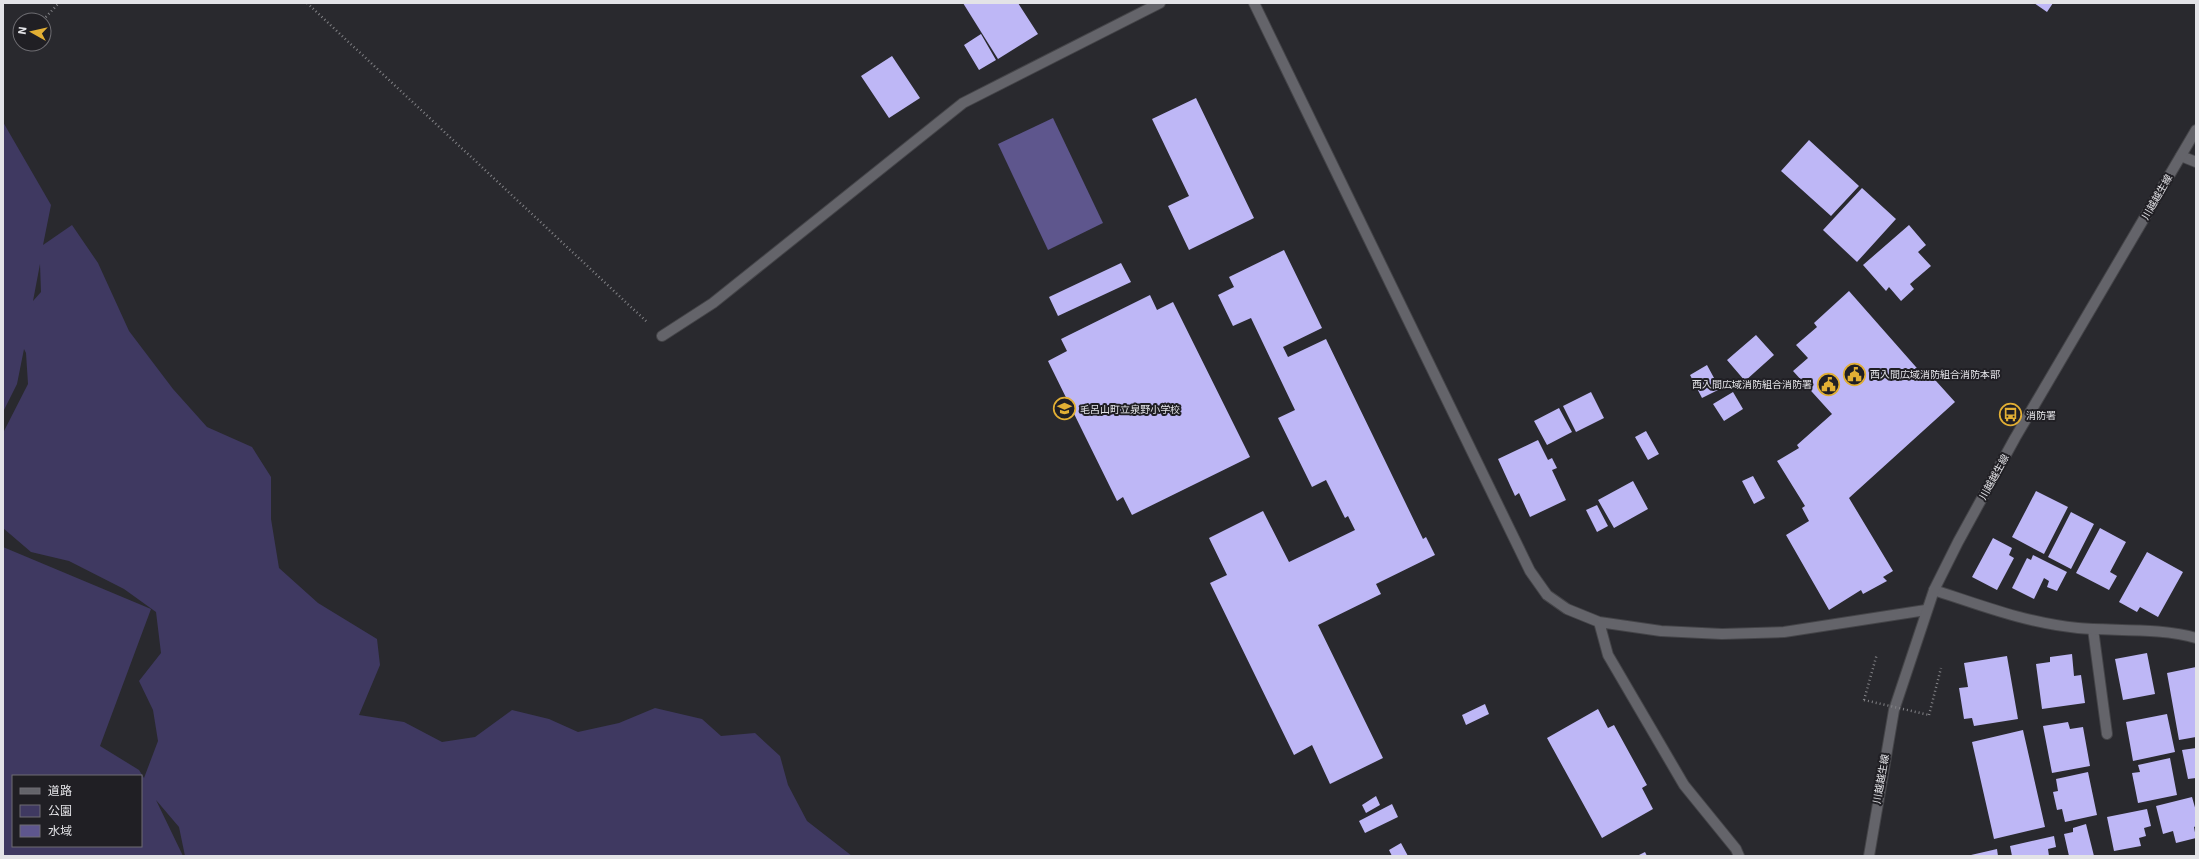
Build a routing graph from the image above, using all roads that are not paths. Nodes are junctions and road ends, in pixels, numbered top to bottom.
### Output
1 (1160, 3) edge
2 (1254, 3) edge
3 (2196, 130) edge
4 (2181, 156) junction
5 (2196, 162) edge
6 (662, 336) road end
7 (1934, 590) junction
8 (1926, 610) junction
9 (1599, 622) junction
10 (2094, 629) junction
11 (2196, 638) edge
12 (2107, 734) dead end
13 (1739, 856) edge
14 (1869, 856) edge

1 - 6 street
2 - 9 street
3 - 4 street, 川越越生線
4 - 5 street
4 - 7 street, 川越越生線
7 - 8 street, 川越越生線
7 - 10 street
8 - 9 street
8 - 14 street, 川越越生線
9 - 13 street
10 - 11 street
10 - 12 street

